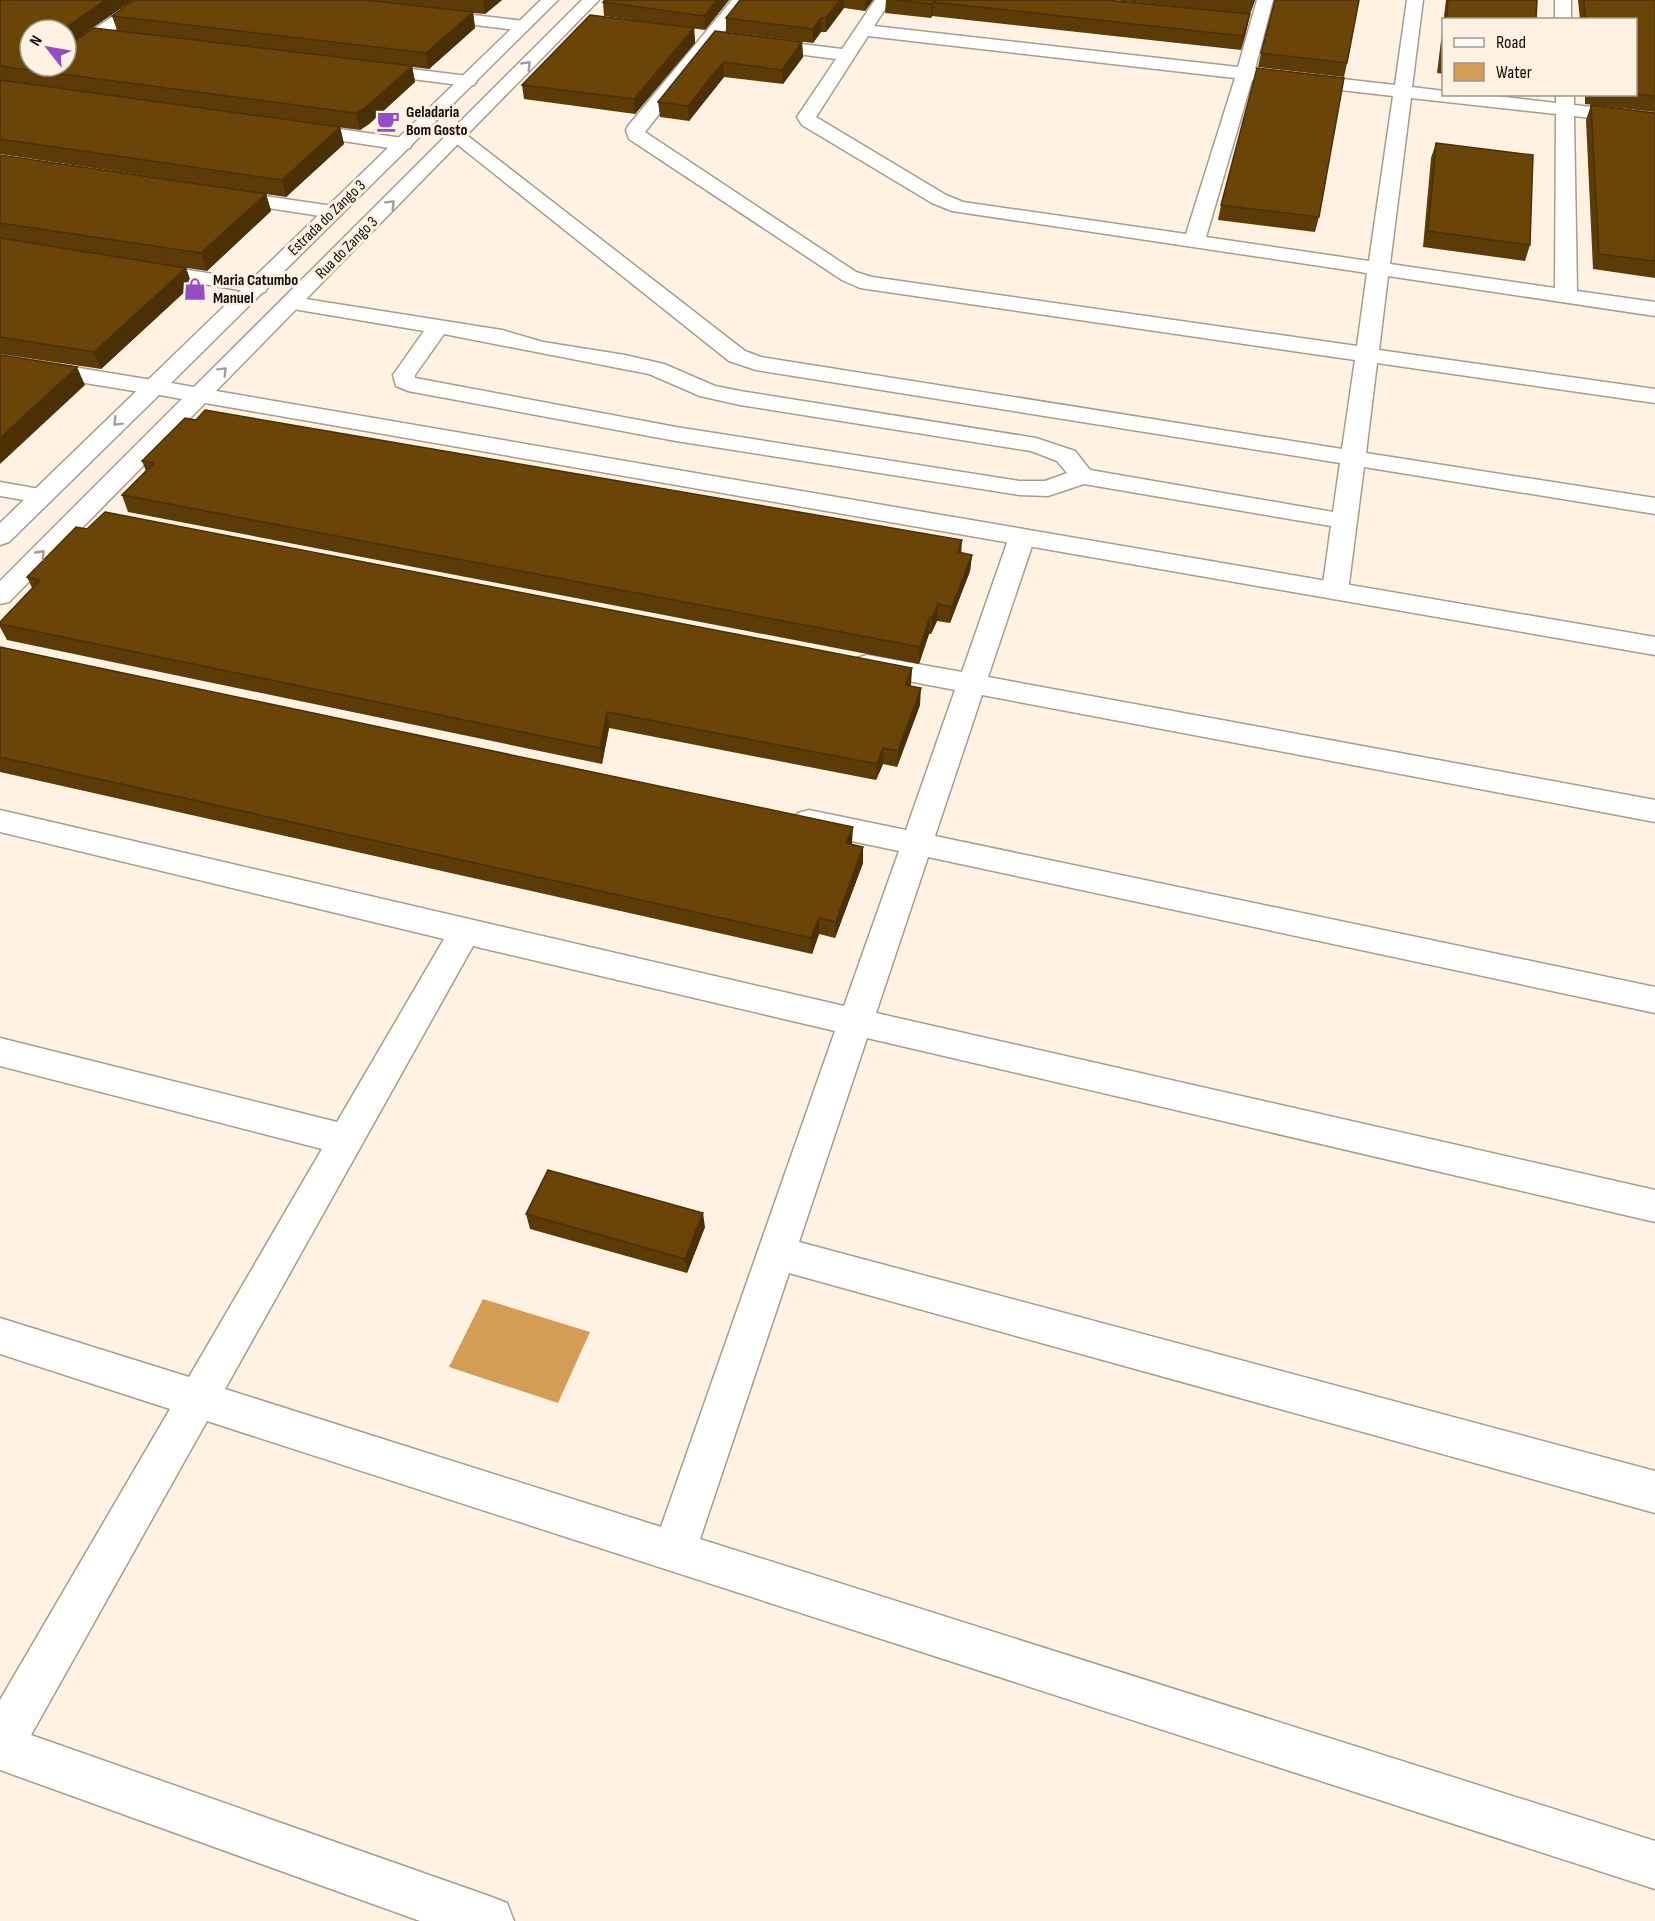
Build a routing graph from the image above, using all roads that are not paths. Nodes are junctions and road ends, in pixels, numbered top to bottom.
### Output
1 (148, 0) edge
2 (550, 0) edge
3 (591, 0) edge
4 (741, 0) edge
5 (883, 0) edge
6 (1265, 0) edge
7 (1415, 0) edge
8 (1563, 0) edge
9 (417, 14) edge
10 (1563, 18) edge
11 (571, 20) junction
12 (594, 22) edge
13 (524, 26) junction
14 (863, 30) junction
15 (687, 34) edge
16 (97, 36) junction
17 (710, 38) junction
18 (120, 39) edge
19 (78, 48) edge
20 (846, 56) junction
21 (352, 67) edge
22 (1245, 74) junction
23 (468, 81) junction
24 (1403, 92) junction
25 (1442, 94) edge
26 (1468, 96) edge
27 (1565, 102) edge
28 (1655, 120) edge
29 (274, 126) edge
30 (457, 137) junction
31 (403, 144) junction
32 (207, 193) edge
33 (333, 212) junction
34 (1194, 241) junction
35 (128, 266) edge
36 (1379, 269) junction
37 (257, 287) junction
38 (1566, 297) junction
39 (293, 303) junction
40 (1655, 309) edge
41 (437, 328) junction
42 (1367, 354) junction
43 (0, 362) edge
44 (152, 387) junction
45 (199, 395) junction
46 (1655, 396) edge
47 (1353, 458) junction
48 (1082, 476) junction
49 (0, 489) edge
50 (42, 496) junction
51 (1655, 506) edge
52 (81, 513) junction
53 (116, 520) edge
54 (1344, 521) junction
55 (0, 537) edge
56 (1022, 537) junction
57 (1335, 591) junction
58 (0, 596) edge
59 (1655, 646) edge
60 (843, 660) edge
61 (972, 685) junction
62 (1655, 811) edge
63 (778, 814) edge
64 (0, 821) edge
65 (917, 844) junction
66 (465, 932) junction
67 (1655, 1000) edge
68 (856, 1023) junction
69 (0, 1052) edge
70 (346, 1140) junction
71 (1655, 1206) edge
72 (777, 1253) junction
73 (0, 1336) edge
74 (198, 1398) junction
75 (1655, 1492) edge
76 (674, 1551) junction
77 (0, 1746) edge
78 (1655, 1865) edge
79 (489, 1921) edge

1 - 16 street
2 - 13 street, Estrada do Zango 3
3 - 11 street, Rua do Zango 3
4 - 17 street
5 - 14 street
6 - 22 street
7 - 24 street
8 - 10 street
9 - 13 street
11 - 12 street
30 -> 11 street, Rua do Zango 3
13 - 23 street, Estrada do Zango 3
14 - 20 street
14 - 22 street
15 - 17 street
16 - 18 street
16 - 19 street
17 - 20 street
17 - 42 street
20 - 34 street
21 - 23 street
22 - 24 street
22 - 34 street
23 - 31 street, Estrada do Zango 3
24 - 25 street
24 - 36 street
26 - 27 street
27 - 28 street
27 - 38 street
29 - 31 street
39 -> 30 street, Rua do Zango 3
30 - 47 street
31 - 33 street, Estrada do Zango 3
32 - 33 street
33 - 37 street, Estrada do Zango 3
34 - 36 street
35 - 37 street
36 - 38 street
36 - 42 street
37 - 44 street, Estrada do Zango 3
38 - 40 street
39 - 41 street
45 -> 39 street, Rua do Zango 3
41 - 48 street
41 - 48 street
42 - 46 street
42 - 47 street
43 - 44 street
44 - 45 street
44 -> 50 street, Estrada do Zango 3
45 - 52 street, Rua do Zango 3
45 - 56 street
47 - 51 street
47 - 54 street
48 - 54 street
49 - 50 street
50 - 55 street, Estrada do Zango 3
52 - 53 street
58 -> 52 street, Rua do Zango 3
54 - 57 street
56 - 57 street
56 - 61 street
57 - 59 street
60 - 61 street
61 - 62 street
61 - 65 street
63 - 65 street
64 - 66 street
65 - 67 street
65 - 68 street
66 - 68 street
66 - 70 street
68 - 71 street
68 - 72 street
69 - 70 street
70 - 74 street
72 - 75 street
72 - 76 street
73 - 74 street
74 - 76 street
74 - 77 street
76 - 78 street
77 - 79 street

